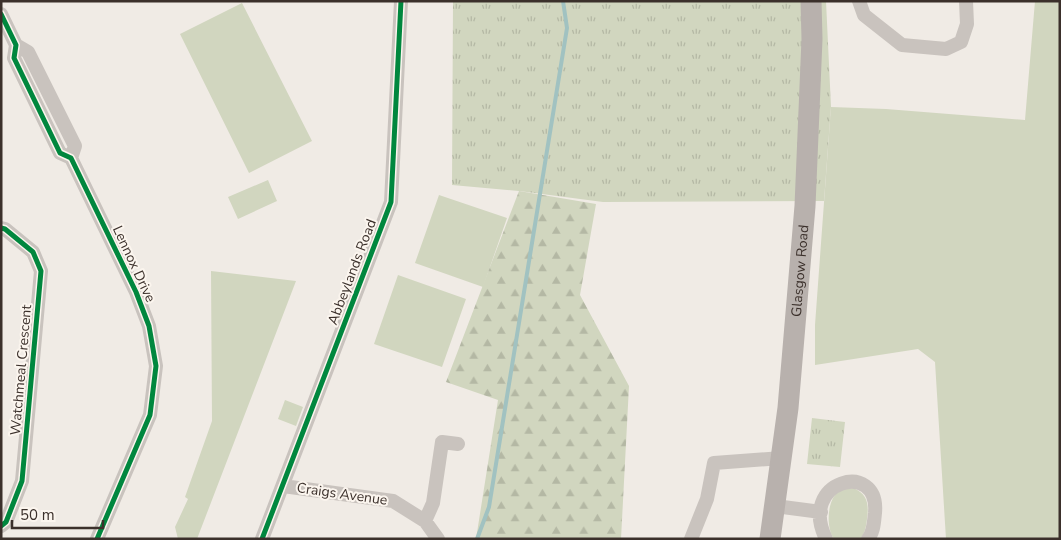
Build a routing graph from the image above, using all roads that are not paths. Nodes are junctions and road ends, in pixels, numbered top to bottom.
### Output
1 (402, 1) edge
2 (811, 1) edge
3 (859, 1) edge
4 (966, 1) edge
5 (1, 14) edge
6 (1, 228) edge
7 (458, 444) dead end
8 (782, 458) junction
9 (283, 486) junction
10 (775, 506) junction
11 (821, 512) junction
12 (425, 521) junction
13 (1, 526) edge
14 (97, 539) edge
15 (262, 539) edge
16 (438, 539) edge
17 (692, 539) edge
18 (770, 539) edge
19 (826, 539) edge
20 (868, 539) edge

1 - 9 street, Abbeylands Road
2 - 8 main road, Glasgow Road
3 - 4 street
5 - 14 street, Lennox Drive
6 - 13 street, Watchmeal Crescent
7 - 12 street
8 - 10 main road, Glasgow Road
8 - 17 street
9 - 12 street, Craigs Avenue
9 - 15 street, Abbeylands Road
10 - 11 street
10 - 18 main road, Glasgow Road
11 - 19 street
11 - 20 street
12 - 16 street, Craigs Avenue

